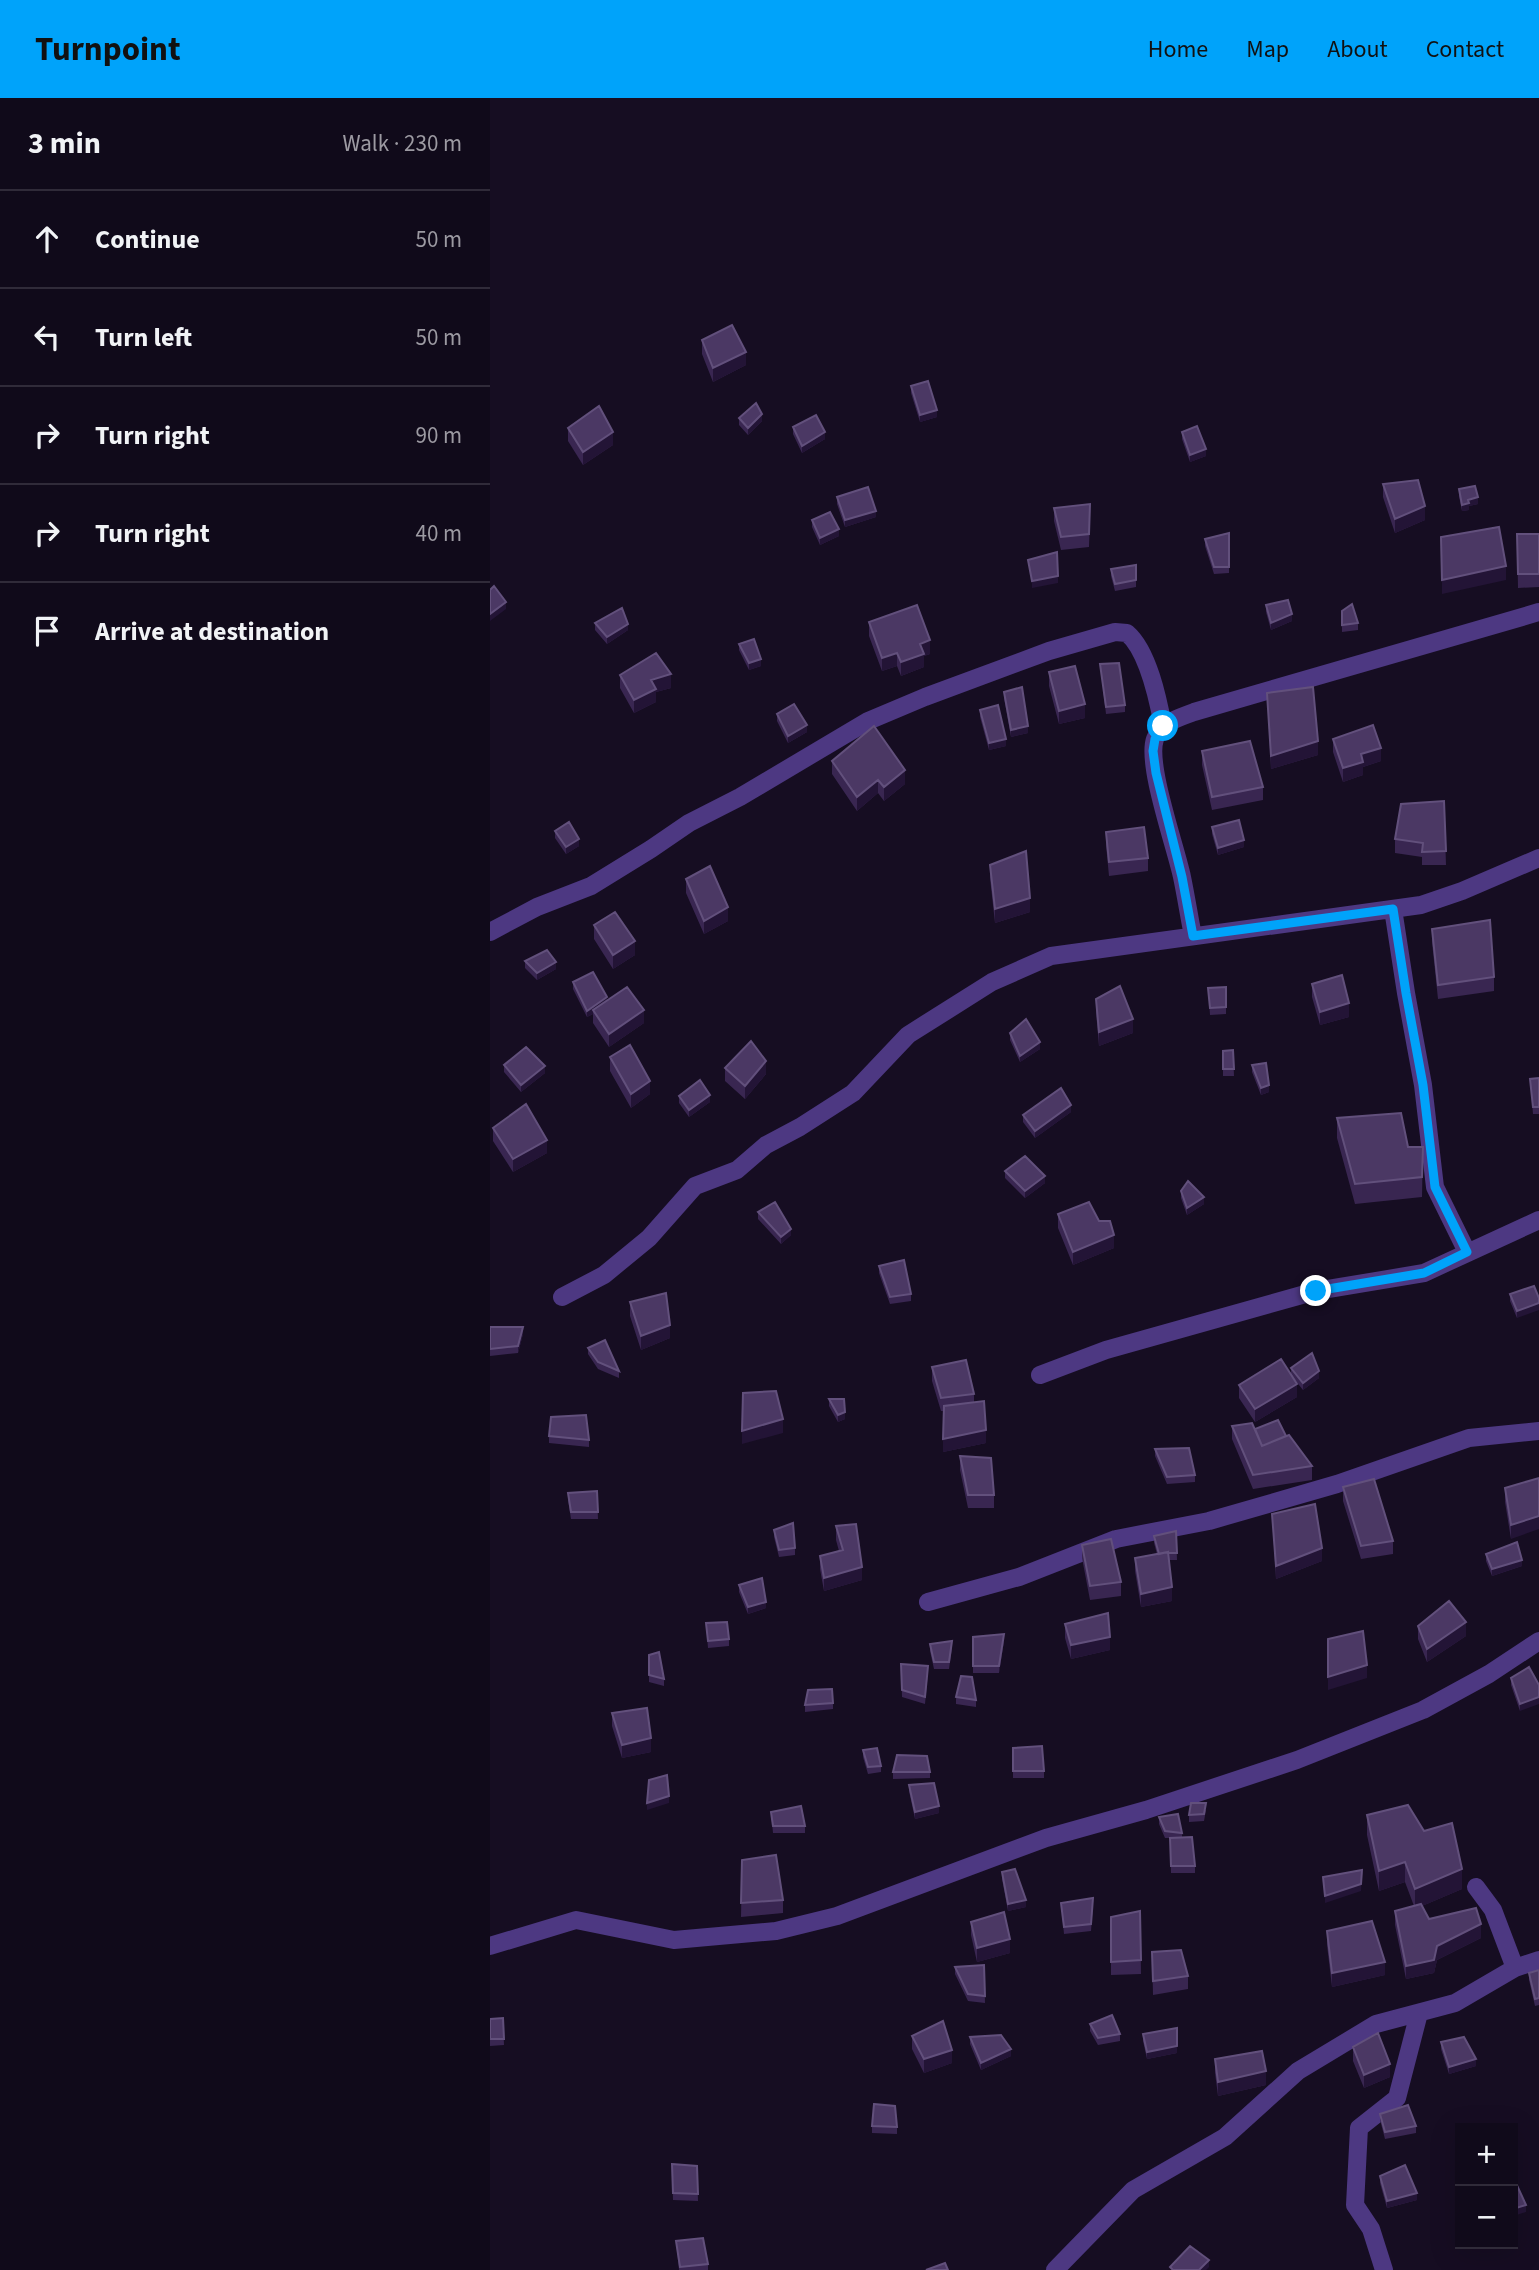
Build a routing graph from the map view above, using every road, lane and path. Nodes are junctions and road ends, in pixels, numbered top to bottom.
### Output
1 (1539, 612) edge
2 (1163, 726) junction
3 (1539, 858) edge
4 (1393, 909) junction
5 (490, 932) edge
6 (1193, 936) junction
7 (1539, 1220) edge
8 (1467, 1252) junction
9 (562, 1297) dead end
10 (1040, 1375) dead end
11 (1539, 1432) edge
12 (928, 1602) dead end
13 (1539, 1641) edge
14 (1476, 1887) dead end
15 (490, 1946) edge
16 (1539, 1960) edge
17 (1515, 1968) junction
18 (1419, 2013) junction
19 (1055, 2270) edge
20 (1384, 2270) edge

1 - 2 street
2 - 5 street
2 - 6 street
3 - 4 street
4 - 6 street
4 - 8 street
6 - 9 street
7 - 8 street
8 - 10 street
11 - 12 street
13 - 15 street
14 - 17 street
16 - 17 street
17 - 18 street
18 - 19 street
18 - 20 street

